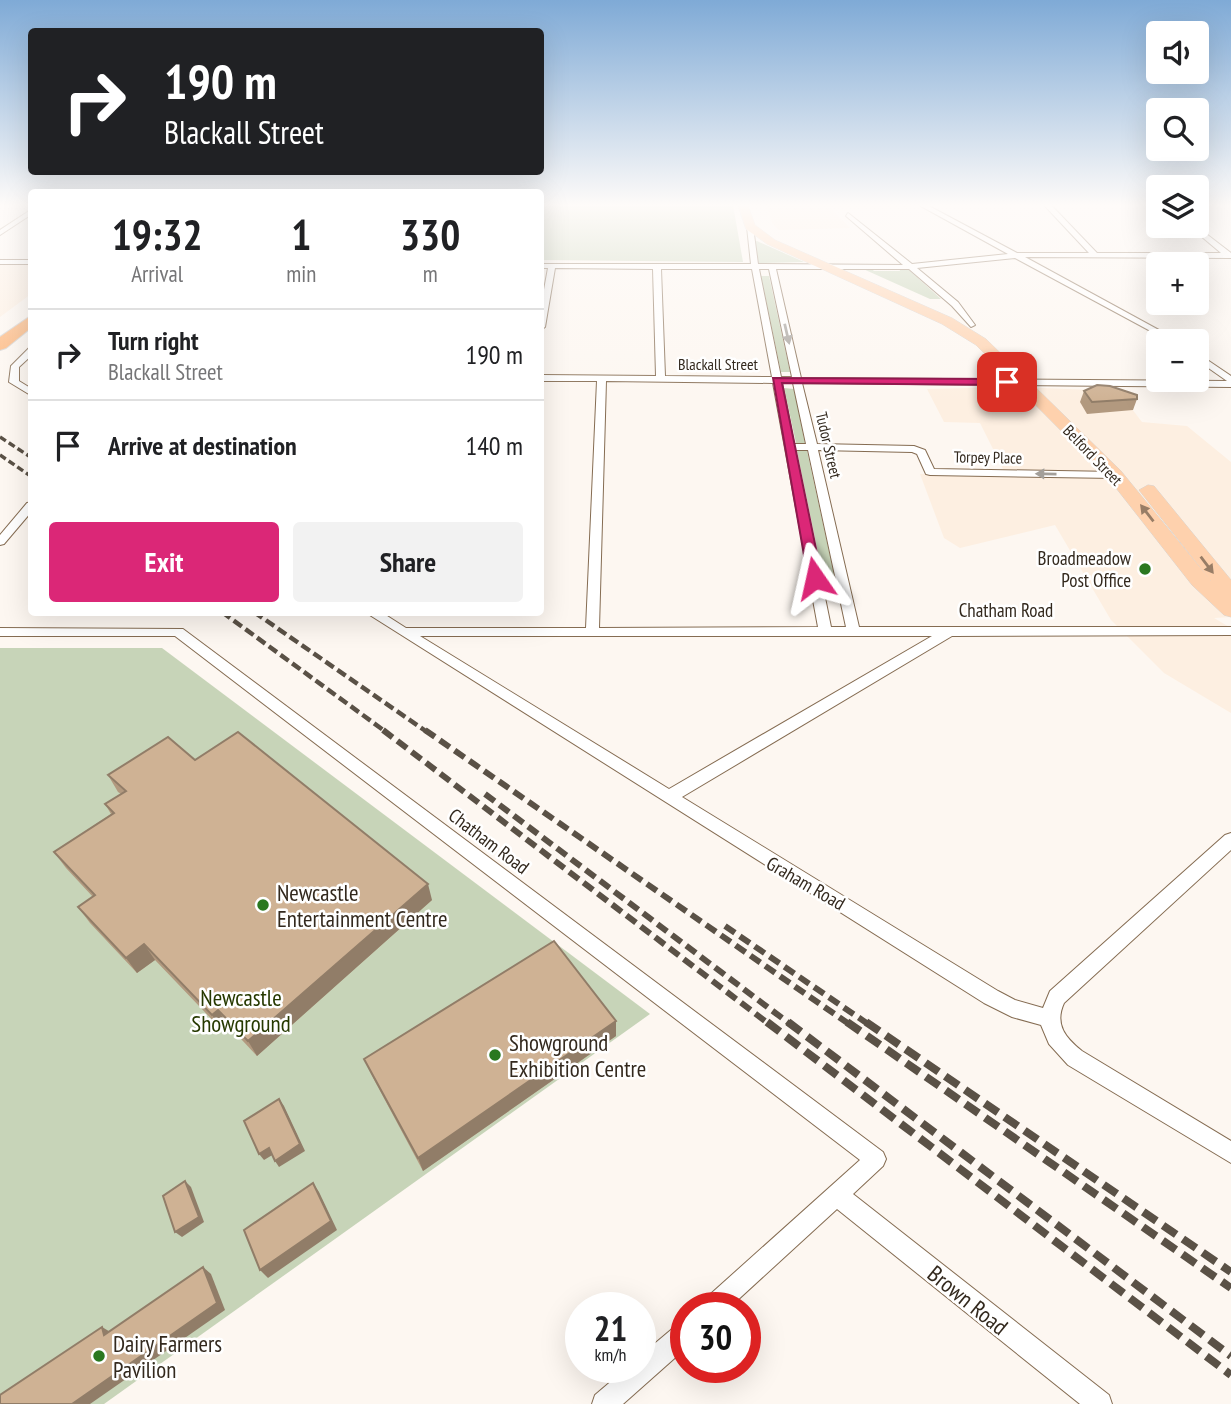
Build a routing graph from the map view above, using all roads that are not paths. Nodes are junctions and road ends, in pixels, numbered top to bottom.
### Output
1 (551, 271) edge
2 (657, 271) edge
3 (756, 271) edge
4 (773, 271) edge
5 (832, 271) edge
6 (852, 271) edge
7 (913, 271) edge
8 (1045, 271) edge
9 (544, 310) edge
10 (28, 322) edge
11 (971, 325) junction
12 (1153, 329) edge
13 (28, 335) edge
14 (0, 345) edge
15 (28, 355) edge
16 (0, 357) edge
17 (1209, 365) edge
18 (544, 378) edge
19 (602, 379) junction
20 (661, 379) junction
21 (777, 380) junction
22 (797, 380) junction
23 (1021, 382) junction
24 (1039, 382) junction
25 (1231, 382) edge
26 (28, 391) edge
27 (790, 447) junction
28 (813, 447) junction
29 (1115, 475) junction
30 (28, 509) edge
31 (0, 542) edge
32 (1231, 593) edge
33 (1231, 610) edge
34 (378, 616) edge
35 (592, 630) junction
36 (825, 630) junction
37 (853, 631) junction
38 (949, 631) junction
39 (1231, 631) edge
40 (0, 632) edge
41 (402, 632) junction
42 (669, 797) junction
43 (1231, 840) edge
44 (1048, 1018) junction
45 (1231, 1153) edge
46 (837, 1195) junction
47 (730, 1292) edge
48 (670, 1346) edge
49 (604, 1404) edge
50 (1100, 1404) edge

1 - 9 street
2 - 20 street
3 - 21 street, Tudor Street
4 -> 22 street, Tudor Street
5 - 23 main road, Belford Street
6 - 11 main road, Belford Street
7 - 11 street
8 - 12 street
10 - 14 highway
11 - 24 main road, Belford Street
13 - 16 highway
15 - 26 street
17 - 25 street
18 - 19 street, Blackall Street
19 - 20 street, Blackall Street
19 - 35 street
20 - 21 street, Blackall Street
21 - 22 street, Blackall Street
21 - 27 street, Tudor Street
22 - 23 street, Blackall Street
22 - 28 street, Tudor Street
23 - 24 street, Blackall Street
23 - 29 main road, Belford Street
24 - 25 street, Blackall Street
24 -> 32 main road, Belford Street
27 - 28 street, Torpey Place
27 - 36 street, Tudor Street
29 -> 28 street, Torpey Place
28 - 37 street, Tudor Street
33 -> 29 main road, Belford Street
30 - 31 street
34 - 41 street, Graham Road
35 - 36 street, Chatham Road
35 - 41 street, Chatham Road
36 - 37 street, Chatham Road
37 - 38 street, Chatham Road
38 - 39 street, Chatham Road
38 - 42 street
40 - 46 street, Chatham Road
41 - 42 street, Graham Road
42 - 44 street, Graham Road
43 - 44 street
44 - 45 street
46 - 47 street
46 - 50 street, Brown Road
48 - 49 street

